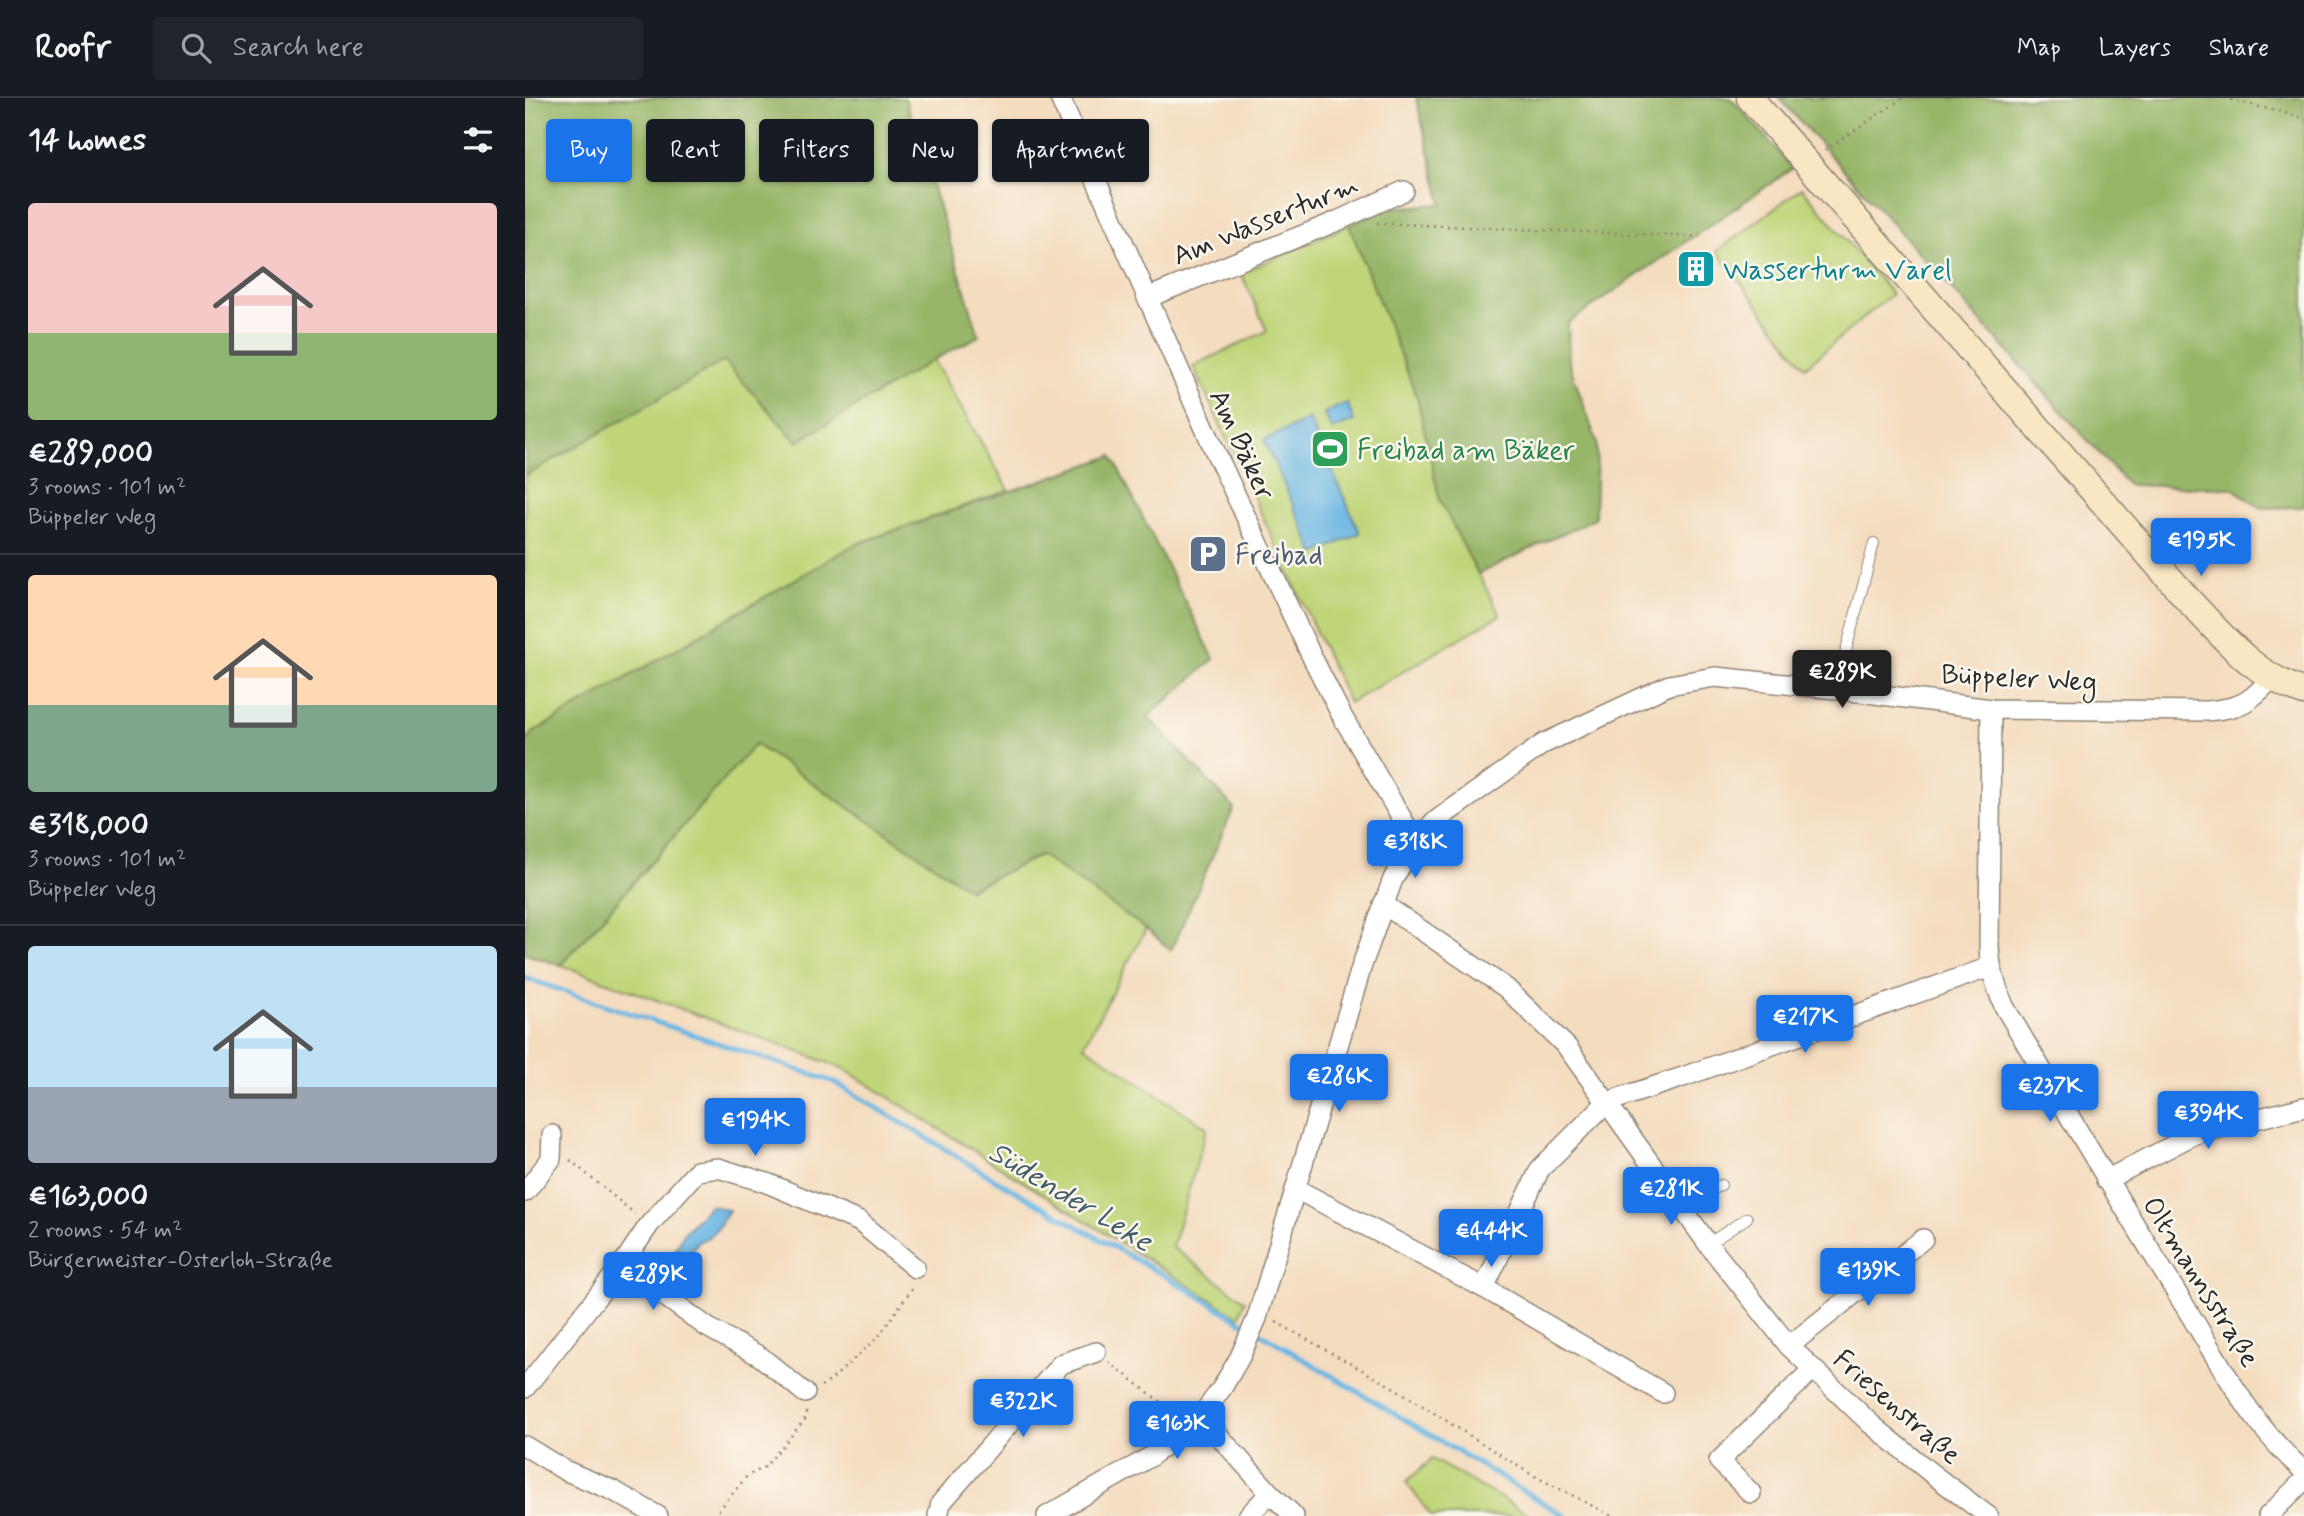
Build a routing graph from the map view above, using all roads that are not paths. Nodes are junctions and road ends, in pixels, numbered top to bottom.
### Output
1 (1060, 98) edge
2 (1750, 98) edge
3 (1404, 191) dead end
4 (1147, 298) junction
5 (1874, 543) dead end
6 (2272, 678) junction
7 (1836, 689) junction
8 (2304, 692) edge
9 (1991, 709) junction
10 (1415, 841) junction
11 (1383, 904) junction
12 (1990, 967) junction
13 (1607, 1102) junction
14 (2304, 1107) edge
15 (552, 1135) road end
16 (2106, 1180) junction
17 (1721, 1185) dead end
18 (1296, 1189) junction
19 (525, 1192) edge
20 (1682, 1207) junction
21 (1747, 1218) dead end
22 (1923, 1239) dead end
23 (1708, 1244) junction
24 (622, 1265) junction
25 (915, 1268) dead end
26 (1484, 1288) junction
27 (1789, 1346) junction
28 (1096, 1352) road end
29 (1813, 1369) junction
30 (525, 1388) edge
31 (805, 1393) dead end
32 (1663, 1393) dead end
33 (1196, 1420) junction
34 (525, 1446) edge
35 (2304, 1471) edge
36 (2304, 1480) edge
37 (1270, 1493) junction
38 (1751, 1493) dead end
39 (1978, 1513) edge
40 (658, 1516) edge
41 (937, 1516) edge
42 (1047, 1516) edge
43 (1248, 1516) edge
44 (1294, 1516) edge
45 (2268, 1516) edge

1 - 4 street, Am Bäker
2 - 6 main road
3 - 4 street, Am Wasserturm
4 - 10 street, Am Bäker
5 - 7 lane
6 - 8 main road
6 - 9 street, Büppeler Weg
7 - 9 street, Büppeler Weg
7 - 10 street, Büppeler Weg
9 - 12 street, Oltmannsstraße
10 - 11 street, Büppeler Weg
11 - 13 street, Friesenstraße
11 - 18 street, Büppeler Weg
12 - 13 street
12 - 16 street, Oltmannsstraße
13 - 20 street, Friesenstraße
13 - 26 street
14 - 16 street
15 - 19 street
16 - 35 street, Oltmannsstraße
17 - 20 lane
18 - 26 street
18 - 33 street, Büppeler Weg
20 - 23 street, Friesenstraße
21 - 23 lane
22 - 27 street
23 - 27 street, Friesenstraße
24 - 25 street
24 - 30 street
24 - 31 street
26 - 32 street
27 - 29 street, Friesenstraße
28 - 41 street
29 - 38 street
29 - 39 street, Friesenstraße
33 - 37 street
33 - 42 street, Büppeler Weg
34 - 40 street
36 - 45 street
37 - 43 street
37 - 44 street

